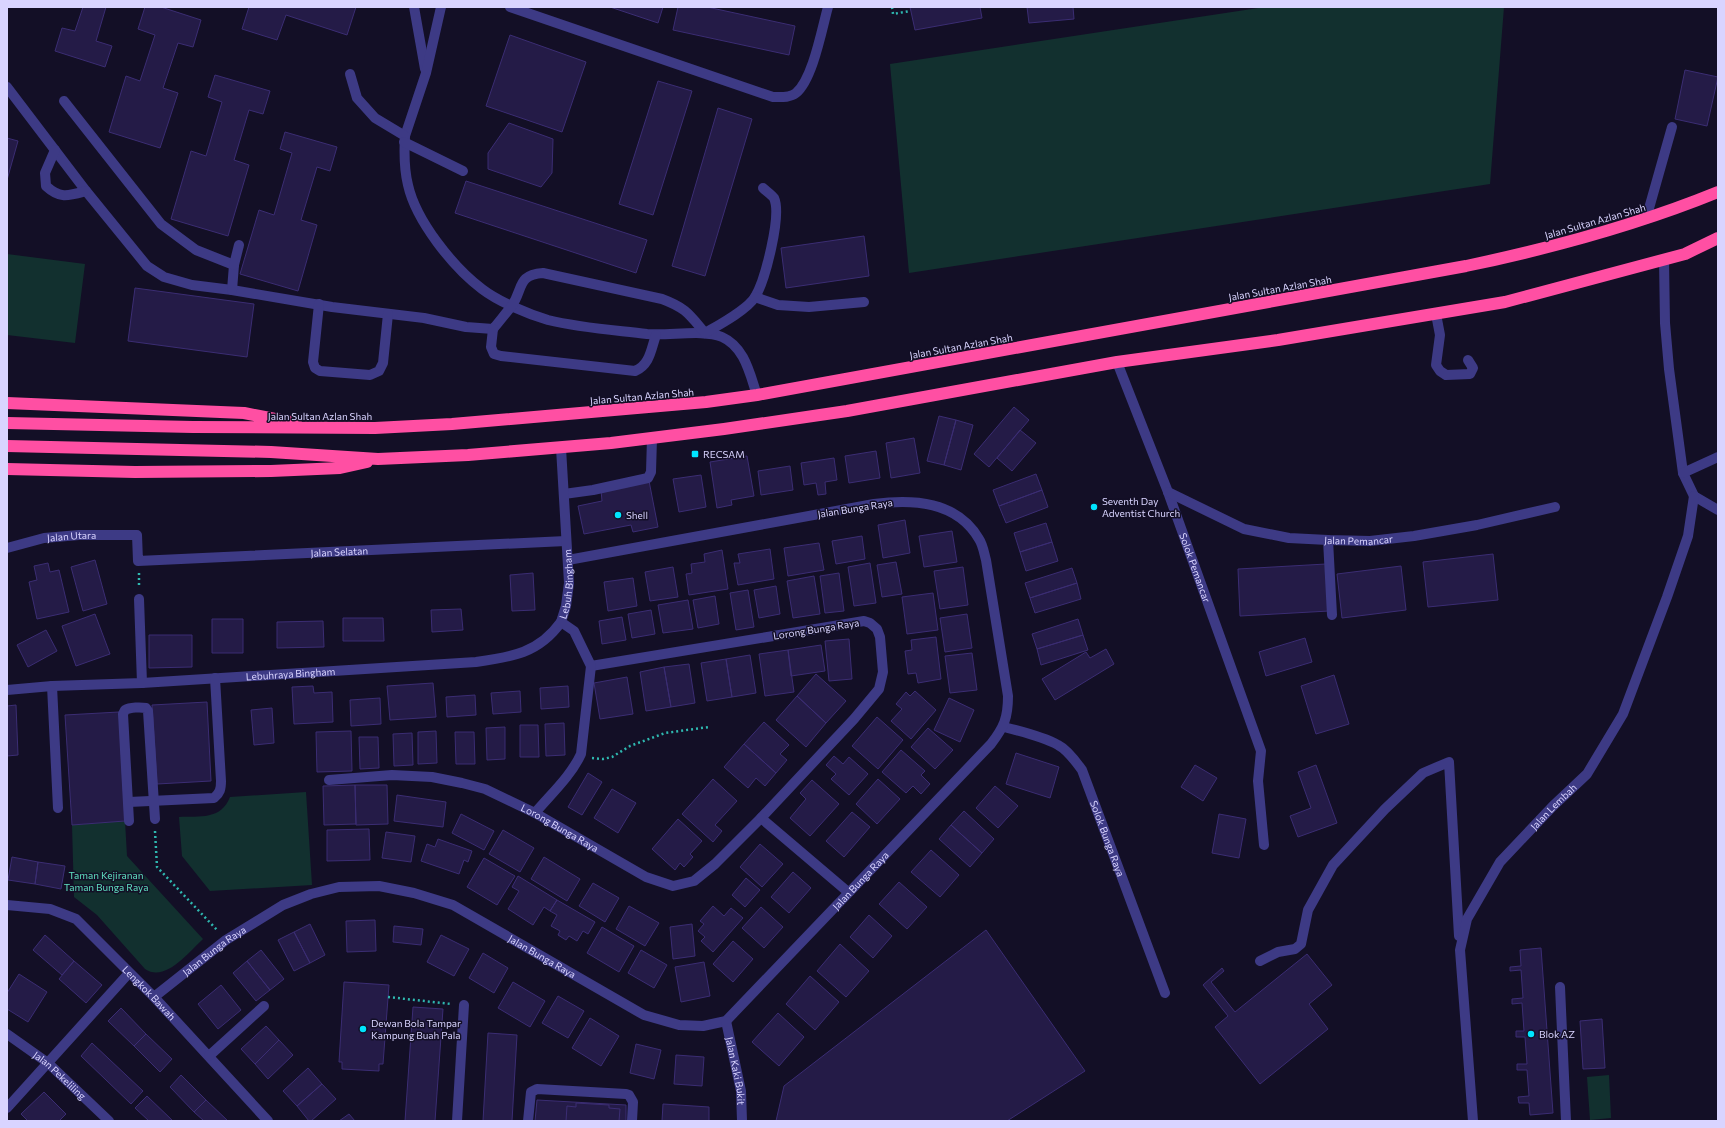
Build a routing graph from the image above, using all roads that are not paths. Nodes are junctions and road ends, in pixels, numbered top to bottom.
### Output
1 (414, 7) edge
2 (441, 7) edge
3 (510, 7) edge
4 (828, 7) edge
5 (426, 72) junction
6 (350, 74) dead end
7 (7, 87) edge
8 (64, 101) dead end
9 (1672, 127) dead end
10 (405, 139) junction
11 (55, 150) junction
12 (463, 171) dead end
13 (763, 188) dead end
14 (86, 191) junction
15 (1718, 192) edge
16 (1646, 219) junction
17 (1718, 238) edge
18 (239, 245) dead end
19 (1664, 260) junction
20 (234, 265) junction
21 (232, 290) junction
22 (755, 297) junction
23 (864, 302) dead end
24 (319, 304) junction
25 (512, 305) junction
26 (388, 314) junction
27 (1436, 314) junction
28 (492, 329) junction
29 (705, 333) junction
30 (656, 335) junction
31 (1468, 360) dead end
32 (1117, 362) junction
33 (757, 395) junction
34 (7, 403) edge
35 (7, 423) edge
36 (329, 429) junction
37 (652, 438) junction
38 (7, 446) edge
39 (561, 448) junction
40 (1718, 457) edge
41 (378, 459) junction
42 (7, 469) edge
43 (1683, 473) junction
44 (1168, 492) junction
45 (564, 494) junction
46 (1694, 496) junction
47 (1555, 507) dead end
48 (1718, 510) edge
49 (1328, 540) junction
50 (566, 541) junction
51 (7, 548) edge
52 (568, 560) junction
53 (138, 561) joint
54 (139, 599) road end
55 (1332, 615) dead end
56 (561, 622) junction
57 (590, 666) junction
58 (215, 678) junction
59 (142, 683) junction
60 (52, 686) junction
61 (7, 690) edge
62 (1004, 727) junction
63 (329, 780) dead end
64 (129, 802) junction
65 (154, 802) junction
66 (58, 808) dead end
67 (535, 813) junction
68 (761, 818) junction
69 (154, 819) road end
70 (129, 821) dead end
71 (1264, 845) dead end
72 (848, 892) junction
73 (7, 905) edge
74 (1460, 950) junction
75 (1260, 961) dead end
76 (129, 973) junction
77 (1560, 987) dead end
78 (1166, 993) dead end
79 (154, 997) junction
80 (464, 1005) road end
81 (264, 1006) dead end
82 (726, 1021) junction
83 (7, 1034) edge
84 (209, 1056) junction
85 (48, 1063) junction
86 (7, 1108) edge
87 (109, 1121) edge
88 (268, 1121) edge
89 (457, 1121) edge
90 (528, 1121) edge
91 (632, 1121) edge
92 (742, 1121) edge
93 (1473, 1121) edge
94 (1566, 1121) edge

1 - 5 street
2 - 5 street
3 - 4 street
5 - 10 street
6 - 10 street
7 - 11 street
8 - 20 street
9 - 16 street
10 - 12 street
10 - 25 street
11 - 14 street
11 - 14 street
13 - 22 street
14 - 21 street
15 - 16 highway, Jalan Sultan Azlan Shah
16 - 33 highway, Jalan Sultan Azlan Shah
17 - 19 highway
18 - 20 street
19 - 27 highway
19 - 43 street
20 - 21 street
21 - 24 street
22 - 23 street
22 - 29 street
24 - 26 street
24 - 26 street
25 - 28 street
25 - 29 street
25 - 30 street
26 - 28 street
27 - 31 street
27 - 32 highway
28 - 30 street
29 - 30 street
29 - 33 street
32 - 37 highway
32 - 44 street, Solok Pemancar
33 - 36 highway, Jalan Sultan Azlan Shah
34 - 36 highway
35 - 36 highway, Jalan Sultan Azlan Shah
37 - 39 highway
37 - 45 street
38 - 41 highway
39 - 41 highway
39 - 45 street, Lebuh Bingham
40 - 43 street
41 - 42 highway
43 - 46 street
44 - 49 street, Jalan Pemancar
44 - 71 street, Solok Pemancar
45 - 50 street, Lebuh Bingham
46 - 48 street
46 - 74 street, Jalan Lembah
47 - 49 street, Jalan Pemancar
49 - 55 street
50 - 52 street, Lebuh Bingham
50 - 53 street, Jalan Selatan
51 - 53 street, Jalan Utara
52 - 56 street, Lebuh Bingham
52 - 62 street, Jalan Bunga Raya
54 - 59 street
56 - 57 street, Lebuh Bingham
56 - 58 street, Lebuhraya Bingham
57 - 67 street
57 - 68 street, Lorong Bunga Raya
58 - 59 street, Lebuhraya Bingham
58 - 65 street
59 - 60 street, Lebuhraya Bingham
60 - 61 street, Lebuhraya Bingham
60 - 66 street
62 - 72 street, Jalan Bunga Raya
62 - 78 street, Solok Bunga Raya
63 - 67 street, Lorong Bunga Raya
64 - 65 street
64 - 65 street
64 - 70 street
65 - 69 street
67 - 68 street, Lorong Bunga Raya
68 - 72 street
72 - 82 street, Jalan Bunga Raya
73 - 76 street, Lengkok Bawah
74 - 75 street
74 - 93 street, Jalan Lembah
76 - 79 street, Lengkok Bawah
76 - 85 street
77 - 94 street
79 - 82 street, Jalan Bunga Raya
79 - 84 street, Lengkok Bawah
80 - 89 street
81 - 84 street
82 - 92 street, Jalan Kaki Bukit
83 - 85 street, Jalan Pekeliling
84 - 88 street, Lengkok Bawah
85 - 86 street
85 - 87 street, Jalan Pekeliling
90 - 91 street

